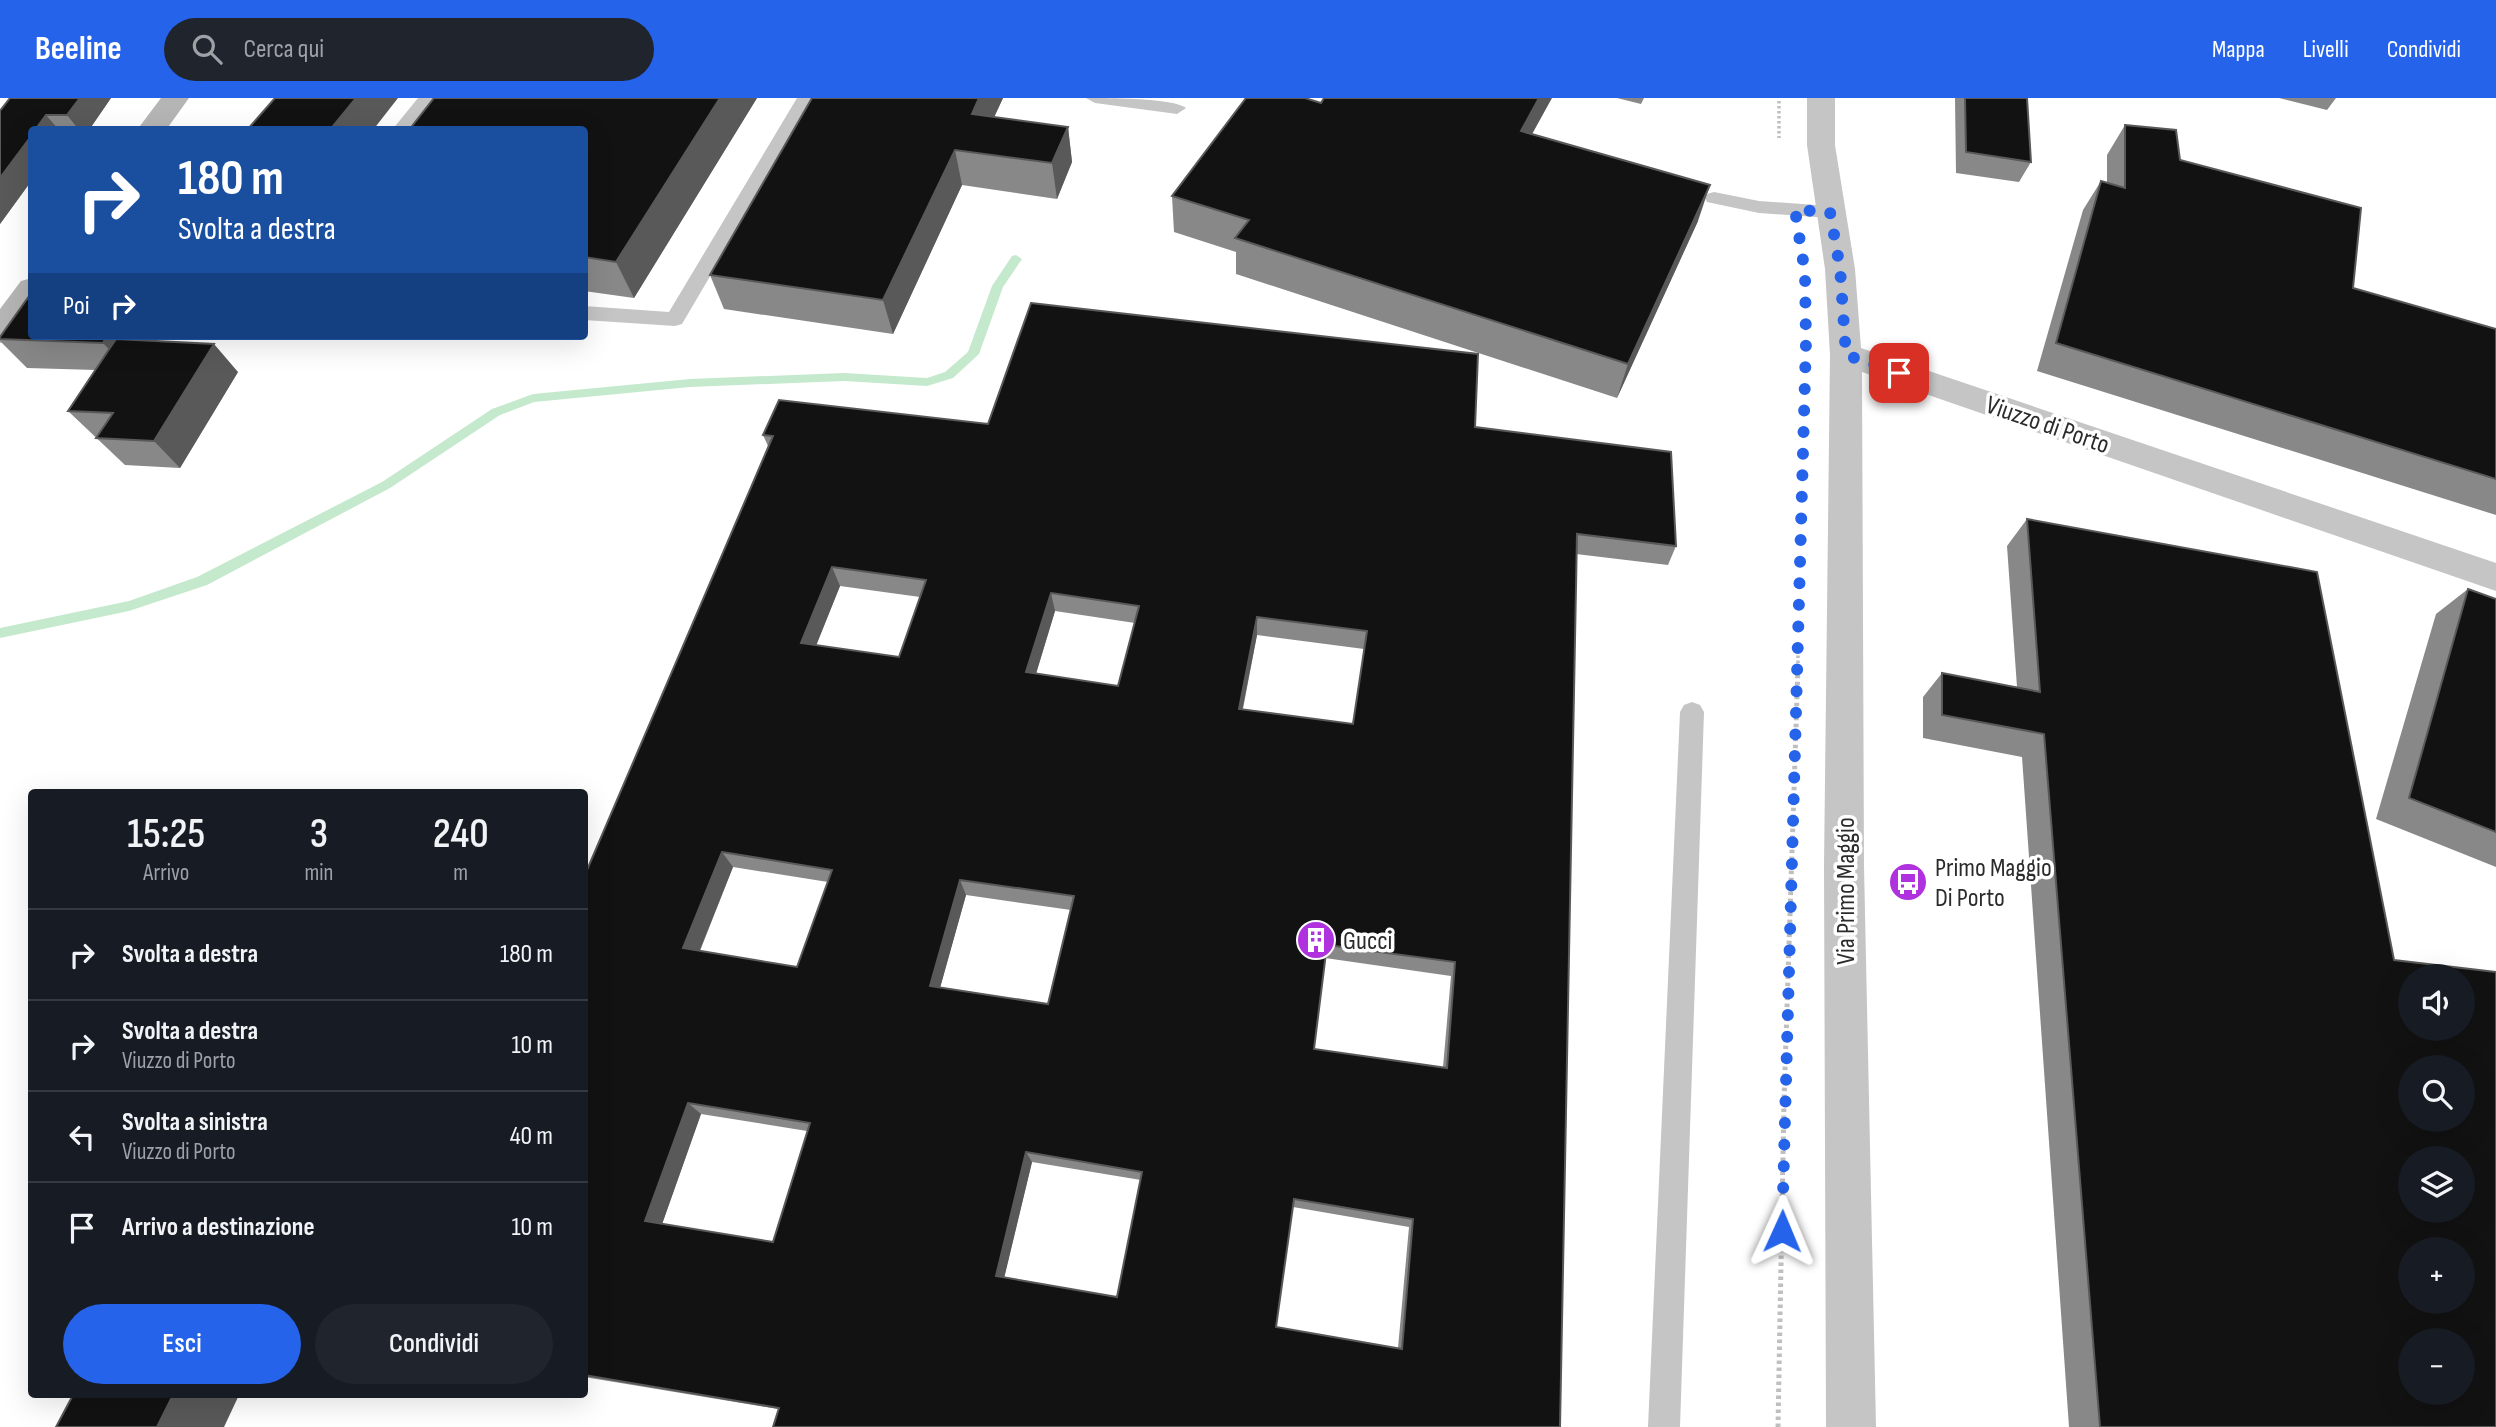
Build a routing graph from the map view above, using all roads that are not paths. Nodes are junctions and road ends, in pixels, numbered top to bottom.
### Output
1 (175, 98) edge
2 (427, 98) edge
3 (806, 98) edge
4 (1095, 98) edge
5 (1821, 98) edge
6 (1177, 108) dead end
7 (154, 126) edge
8 (404, 126) edge
9 (1714, 198) dead end
10 (1830, 212) junction
11 (28, 294) edge
12 (588, 313) edge
13 (0, 332) edge
14 (1846, 355) junction
15 (2496, 577) edge
16 (1692, 712) dead end
17 (1664, 1427) edge
18 (1851, 1427) edge

1 - 7 main road
2 - 8 lane
3 - 12 lane
4 - 6 lane
5 - 10 street
9 - 10 lane
10 - 14 street
11 - 13 main road
14 - 15 street, Viuzzo di Porto
14 - 18 street, Via Primo Maggio
16 - 17 lane

